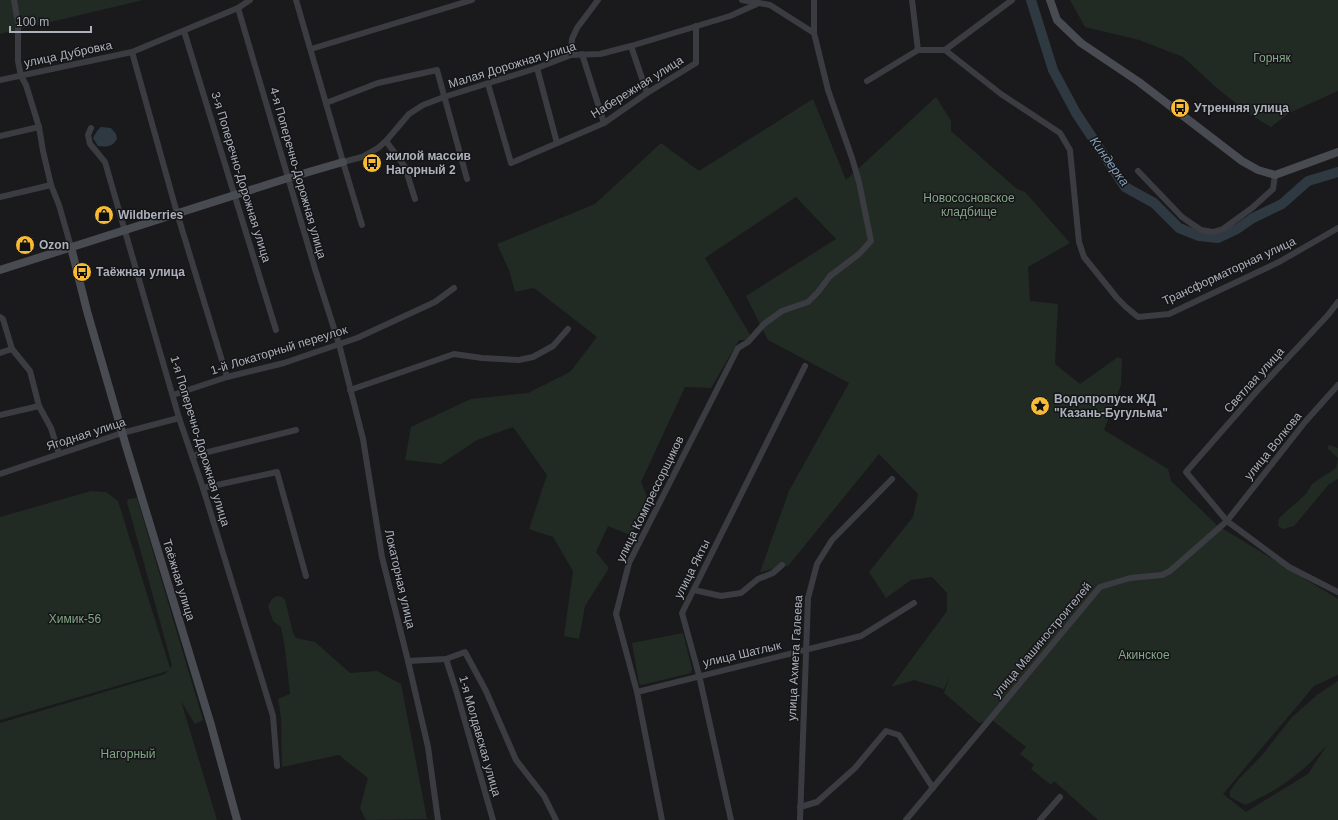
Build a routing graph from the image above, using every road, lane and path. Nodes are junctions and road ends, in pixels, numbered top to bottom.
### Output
1 (14, 0) edge
2 (250, 0) edge
3 (296, 0) edge
4 (472, 0) edge
5 (598, 0) edge
6 (742, 0) edge
7 (814, 0) edge
8 (912, 0) edge
9 (1012, 0) edge
10 (1050, 0) edge
11 (760, 2) edge
12 (238, 8) junction
13 (696, 26) junction
14 (184, 30) junction
15 (814, 33) junction
16 (631, 46) junction
17 (311, 49) junction
18 (918, 50) junction
19 (945, 50) junction
20 (132, 52) junction
21 (582, 54) junction
22 (571, 55) junction
23 (537, 68) junction
24 (21, 76) junction
25 (0, 80) edge
26 (867, 81) dead end
27 (488, 84) junction
28 (647, 93) junction
29 (444, 97) junction
30 (326, 103) junction
31 (604, 123) junction
32 (39, 127) junction
33 (91, 128) dead end
34 (0, 136) edge
35 (386, 141) junction
36 (557, 143) junction
37 (1338, 152) edge
38 (343, 162) junction
39 (1138, 171) dead end
40 (1275, 175) junction
41 (288, 178) junction
42 (467, 179) dead end
43 (51, 185) junction
44 (236, 195) junction
45 (0, 197) edge
46 (416, 199) dead end
47 (177, 213) junction
48 (362, 225) dead end
49 (1338, 228) edge
50 (124, 230) junction
51 (71, 247) junction
52 (0, 270) edge
53 (454, 288) dead end
54 (1338, 302) edge
55 (0, 318) edge
56 (568, 329) dead end
57 (276, 330) dead end
58 (339, 344) junction
59 (12, 350) junction
60 (0, 353) edge
61 (805, 366) dead end
62 (227, 377) junction
63 (1338, 385) edge
64 (350, 390) junction
65 (172, 395) junction
66 (40, 406) junction
67 (0, 416) edge
68 (179, 418) junction
69 (296, 430) dead end
70 (122, 433) junction
71 (59, 454) junction
72 (192, 456) junction
73 (0, 474) edge
74 (892, 479) dead end
75 (203, 488) junction
76 (1227, 521) junction
77 (782, 565) dead end
78 (306, 576) dead end
79 (694, 590) junction
80 (1338, 592) edge
81 (914, 603) dead end
82 (805, 650) junction
83 (446, 659) junction
84 (408, 661) junction
85 (699, 675) junction
86 (637, 692) junction
87 (277, 766) dead end
88 (933, 788) junction
89 (1060, 797) dead end
90 (800, 807) junction
91 (237, 820) edge
92 (438, 820) edge
93 (493, 820) edge
94 (556, 820) edge
95 (662, 820) edge
96 (731, 820) edge
97 (800, 820) edge
98 (906, 820) edge
99 (1040, 820) edge

1 - 24 street, Таёжная улица
2 - 12 street, улица Дубровка
3 - 17 street
4 - 17 street
5 - 22 street
6 - 11 street
7 - 15 street
8 - 18 street
9 - 19 street
10 - 40 street
11 - 13 street, Малая Дорожная улица
11 - 15 street
12 - 14 street, улица Дубровка
12 - 41 street, 4-я Поперечно-Дорожная улица
13 - 16 street, Малая Дорожная улица
13 - 28 street, Набережная улица
14 - 20 street, улица Дубровка
14 - 44 street, 3-я Поперечно-Дорожная улица
15 - 86 street, улица Компрессорщиков
16 - 21 street, Малая Дорожная улица
16 - 28 street
17 - 30 street
18 - 19 street
18 - 26 street
19 - 49 street, Трансформаторная улица
20 - 24 street, улица Дубровка
20 - 47 street
21 - 22 street, Малая Дорожная улица
21 - 31 street
22 - 23 street, Малая Дорожная улица
23 - 27 street, Малая Дорожная улица
23 - 36 street
24 - 25 street, улица Дубровка
24 - 32 street, Таёжная улица
27 - 29 street, Малая Дорожная улица
27 - 36 street, Набережная улица
28 - 31 street, Набережная улица
29 - 30 street
29 - 35 street, Малая Дорожная улица
29 - 42 street
30 - 38 street
31 - 36 street, Набережная улица
32 - 34 street
32 - 43 street, Таёжная улица
33 - 50 street, 1-я Поперечно-Дорожная улица
35 - 38 street, Малая Дорожная улица
35 - 46 street
37 - 40 street
38 - 41 street
38 - 48 street
39 - 40 street
41 - 44 street
41 - 58 street, 4-я Поперечно-Дорожная улица
43 - 45 street
43 - 51 street, Таёжная улица
44 - 47 street
44 - 57 street, 3-я Поперечно-Дорожная улица
47 - 50 street
47 - 62 street
50 - 51 street
50 - 65 street, 1-я Поперечно-Дорожная улица
51 - 52 street
51 - 70 street, Таёжная улица
53 - 58 street, 1-й Локаторный переулок
54 - 76 street, Светлая улица
55 - 59 street
56 - 64 street
58 - 62 street, 1-й Локаторный переулок
58 - 64 street, Локаторная улица
59 - 60 street
59 - 66 street
61 - 79 street, улица Якты
62 - 65 street, 1-й Локаторный переулок
63 - 76 street, улица Волкова
64 - 84 street, Локаторная улица
65 - 68 street, 1-я Поперечно-Дорожная улица
66 - 67 street
66 - 71 street
68 - 70 street, Ягодная улица
68 - 72 street, 1-я Поперечно-Дорожная улица
69 - 72 street
70 - 71 street, Ягодная улица
70 - 91 street, Таёжная улица
71 - 73 street, Ягодная улица
72 - 75 street, 1-я Поперечно-Дорожная улица
74 - 82 street, улица Ахмета Галеева
75 - 78 street
75 - 87 street, 1-я Поперечно-Дорожная улица
76 - 80 street
76 - 88 street, улица Машиностроителей
77 - 79 street
79 - 85 street, улица Якты
81 - 82 street, улица Шатлык
82 - 85 street, улица Шатлык
82 - 90 street, улица Ахмета Галеева
83 - 84 street
83 - 93 street, 1-я Молдавская улица
83 - 94 street
84 - 92 street, Локаторная улица
85 - 86 street, улица Шатлык
85 - 96 street, улица Якты
86 - 95 street, улица Компрессорщиков
88 - 90 street
88 - 98 street, улица Машиностроителей
89 - 99 street
90 - 97 street, улица Ахмета Галеева

